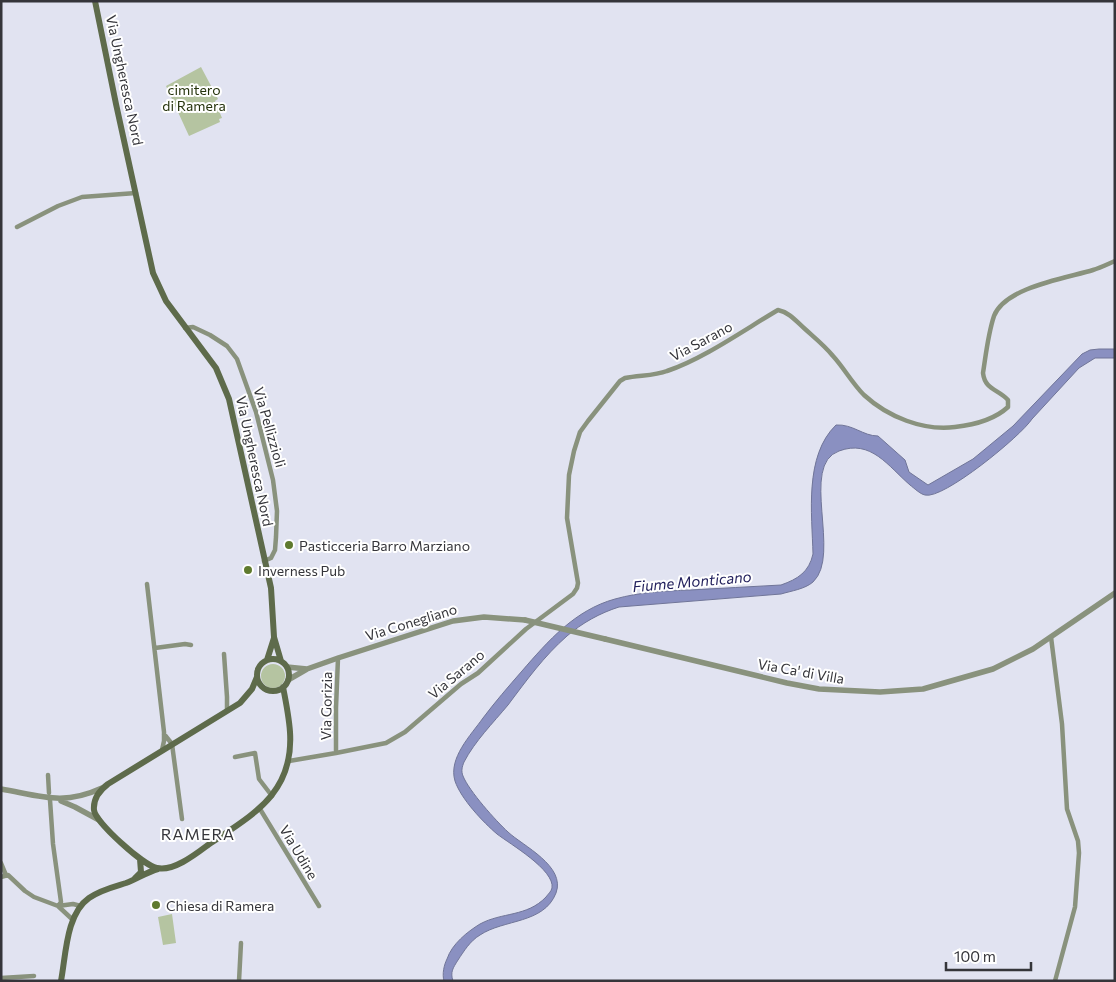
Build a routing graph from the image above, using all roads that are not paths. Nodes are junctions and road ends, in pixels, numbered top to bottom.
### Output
1 (95, 1) edge
2 (136, 193) junction
3 (17, 228) dead end
4 (1115, 261) edge
5 (185, 328) junction
6 (264, 561) junction
7 (147, 584) dead end
8 (1115, 593) edge
9 (525, 620) joint
10 (274, 637) junction
11 (1051, 637) junction
12 (191, 645) dead end
13 (154, 648) junction
14 (224, 654) dead end
15 (338, 658) junction
16 (267, 660) junction
17 (281, 661) junction
18 (287, 667) junction
19 (307, 669) junction
20 (257, 677) junction
21 (288, 680) junction
22 (283, 687) junction
23 (228, 697) junction
24 (234, 706) junction
25 (227, 711) junction
26 (164, 732) junction
27 (172, 744) junction
28 (162, 750) junction
29 (336, 753) junction
30 (234, 756) dead end
31 (289, 760) junction
32 (48, 775) dead end
33 (104, 787) junction
34 (1, 789) edge
35 (49, 793) dead end
36 (272, 796) junction
37 (53, 800) junction
38 (260, 809) junction
39 (182, 819) dead end
40 (99, 820) junction
41 (140, 860) junction
42 (1, 863) edge
43 (158, 869) junction
44 (4, 876) edge
45 (134, 880) junction
46 (58, 906) junction
47 (81, 906) junction
48 (319, 906) dead end
49 (73, 920) junction
50 (241, 943) dead end
51 (34, 976) dead end
52 (1, 978) edge
53 (61, 981) edge
54 (239, 981) edge
55 (1055, 981) edge

1 - 2 main road, Via Ungheresca Nord
2 - 3 street
2 - 5 main road, Via Ungheresca Nord
4 - 29 street, Via Sarano
5 - 6 main road, Via Ungheresca Nord
5 - 6 street, Via Pellizzioli
6 - 10 main road, Via Ungheresca Nord
7 - 13 street
8 - 11 street, Via Ca' di Villa
9 - 11 street, Via Ca' di Villa, bridge
9 - 15 street, Via Conegliano
10 - 16 main road, Via Ungheresca Nord
10 - 17 main road, Via Ungheresca Nord
11 - 55 street
12 - 13 street
13 - 26 street
14 - 23 street
15 - 19 street, Via Conegliano
15 - 29 street, Via Gorizia
16 - 17 main road
16 - 20 main road
17 - 18 main road
18 - 19 street, Via Conegliano
18 - 21 main road
19 - 21 street, Via Conegliano
20 - 22 main road
20 - 24 main road
21 - 22 main road, Via Conegliano
22 - 31 main road
23 - 24 street
23 - 25 street
24 - 25 main road
25 - 27 main road
26 - 27 street
26 - 28 street
27 - 28 main road
27 - 39 street
28 - 33 main road
29 - 31 street, Via Sarano
30 - 36 street
31 - 36 main road
32 - 35 street
33 - 37 street
33 - 40 main road
34 - 37 street
36 - 38 main road
37 - 40 street
37 - 46 street
38 - 43 main road
38 - 48 street, Via Udine
40 - 41 main road
41 - 43 main road
41 - 45 main road
42 - 44 street
43 - 45 main road
44 - 46 street
45 - 47 main road
46 - 47 street
46 - 49 street
47 - 49 main road
49 - 53 main road
50 - 54 street
51 - 52 street

